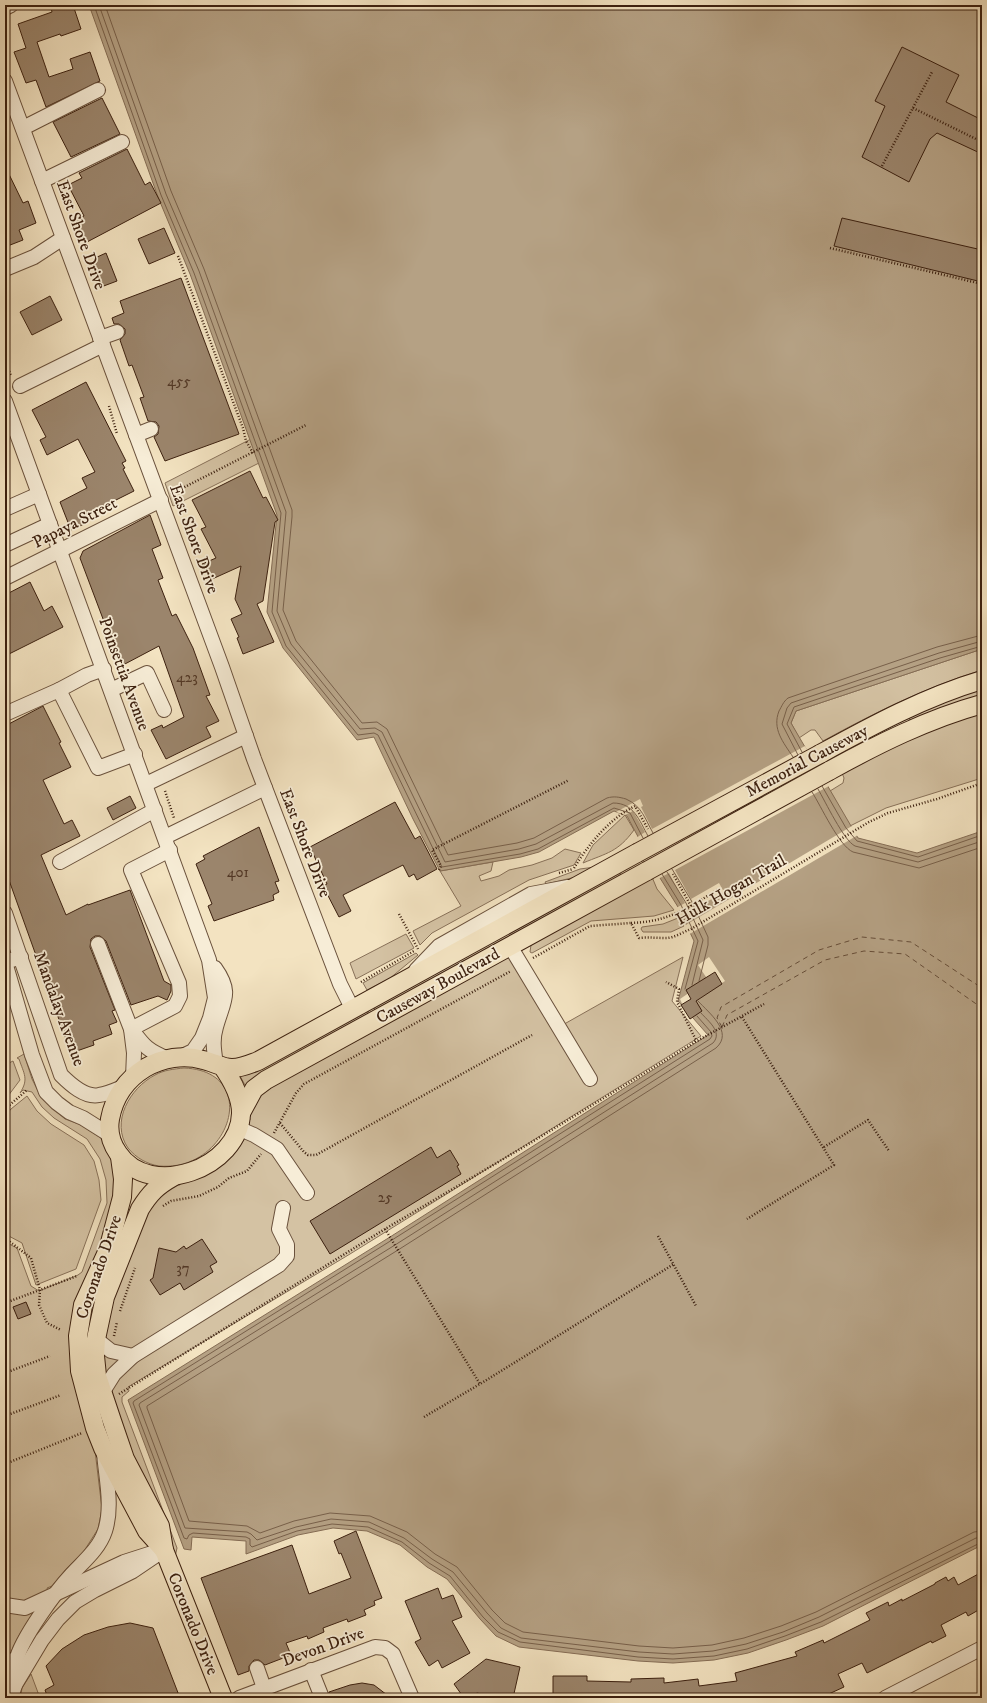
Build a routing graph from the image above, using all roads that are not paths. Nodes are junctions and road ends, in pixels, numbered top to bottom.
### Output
1 (12, 5) edge
2 (5, 8) edge
3 (5, 81) edge
4 (98, 90) dead end
5 (22, 128) junction
6 (122, 142) dead end
7 (42, 181) junction
8 (64, 238) junction
9 (5, 269) edge
10 (117, 332) dead end
11 (102, 341) junction
12 (20, 386) dead end
13 (5, 401) edge
14 (151, 429) dead end
15 (136, 435) junction
16 (39, 494) junction
17 (161, 500) junction
18 (5, 509) edge
19 (50, 524) junction
20 (5, 545) edge
21 (60, 552) junction
22 (5, 578) edge
23 (104, 669) junction
24 (982, 680) edge
25 (59, 690) junction
26 (111, 690) junction
27 (982, 704) edge
28 (164, 710) dead end
29 (5, 714) edge
30 (246, 736) junction
31 (135, 754) junction
32 (146, 784) junction
33 (265, 788) junction
34 (155, 810) junction
35 (167, 843) junction
36 (637, 853) joint
37 (60, 862) dead end
38 (647, 871) joint
39 (5, 913) edge
40 (98, 944) dead end
41 (510, 946) junction
42 (21, 957) junction
43 (209, 960) junction
44 (5, 962) edge
45 (352, 1008) junction
46 (131, 1028) junction
47 (174, 1058) junction
48 (219, 1065) junction
49 (590, 1079) dead end
50 (128, 1082) junction
51 (240, 1120) junction
52 (110, 1135) junction
53 (120, 1157) junction
54 (173, 1177) junction
55 (307, 1193) dead end
56 (282, 1208) dead end
57 (96, 1338) junction
58 (133, 1356) junction
59 (110, 1394) junction
60 (103, 1448) junction
61 (164, 1550) junction
62 (57, 1593) junction
63 (5, 1605) edge
64 (982, 1648) edge
65 (5, 1658) edge
66 (257, 1668) dead end
67 (311, 1670) junction
68 (264, 1688) junction
69 (13, 1691) edge
70 (321, 1695) dead end
71 (218, 1696) edge
72 (413, 1696) edge
73 (239, 1698) edge
74 (885, 1698) edge

1 - 2 street
3 - 5 street, East Shore Drive
4 - 5 street
5 - 7 street, East Shore Drive
6 - 7 street
7 - 8 street, East Shore Drive
8 - 9 street
8 - 11 street, East Shore Drive
10 - 11 street
11 - 12 street
11 - 15 street, East Shore Drive
13 - 16 street, Poinsettia Avenue
14 - 15 street
15 - 17 street, East Shore Drive
16 - 18 street
16 - 19 street, Poinsettia Avenue
17 - 21 street, Papaya Street
17 - 30 street, East Shore Drive
19 - 20 street
19 - 21 street, Poinsettia Avenue
21 - 22 street, Papaya Street
21 - 23 street, Poinsettia Avenue
23 - 25 street
23 - 26 street, Poinsettia Avenue
24 - 36 main road, Memorial Causeway, bridge
25 - 29 street
25 - 31 street
26 - 28 street
26 - 31 street, Poinsettia Avenue
27 - 38 main road, Memorial Causeway, bridge
30 - 32 street
30 - 33 street, East Shore Drive
31 - 32 street, Poinsettia Avenue
32 - 34 street, Poinsettia Avenue
33 - 35 street
33 - 45 street, East Shore Drive
34 - 35 street, Poinsettia Avenue
34 - 37 street
35 - 43 street, Poinsettia Avenue
35 - 46 street
36 - 45 main road, Causeway Boulevard
38 - 41 main road, Causeway Boulevard
39 - 42 street, Mandalay Avenue
40 - 46 street
41 - 49 street
41 - 51 main road, Causeway Boulevard
42 - 44 street
42 - 50 street, Mandalay Avenue
43 - 47 street, Poinsettia Avenue
43 - 48 street, Poinsettia Avenue
44 - 52 street, Mandalay Avenue
45 - 48 main road, Causeway Boulevard
46 - 47 street
46 - 50 street
47 - 48 main road
47 - 50 main road
48 - 51 main road
50 - 52 main road
51 - 54 main road
51 - 55 street
52 - 53 main road
53 - 54 main road
53 - 60 main road, Coronado Drive
54 - 57 main road, Coronado Drive
56 - 58 street
57 - 58 street
57 - 59 main road, Coronado Drive
58 - 59 street
59 - 61 main road, Coronado Drive
60 - 61 main road, Coronado Drive
60 - 62 street
61 - 62 street
61 - 69 street
61 - 71 main road, Coronado Drive
62 - 63 street
62 - 69 street
64 - 74 street
65 - 69 street
66 - 68 street
67 - 68 street, Devon Drive
67 - 70 street
67 - 72 street, Devon Drive
68 - 73 street, Devon Drive

